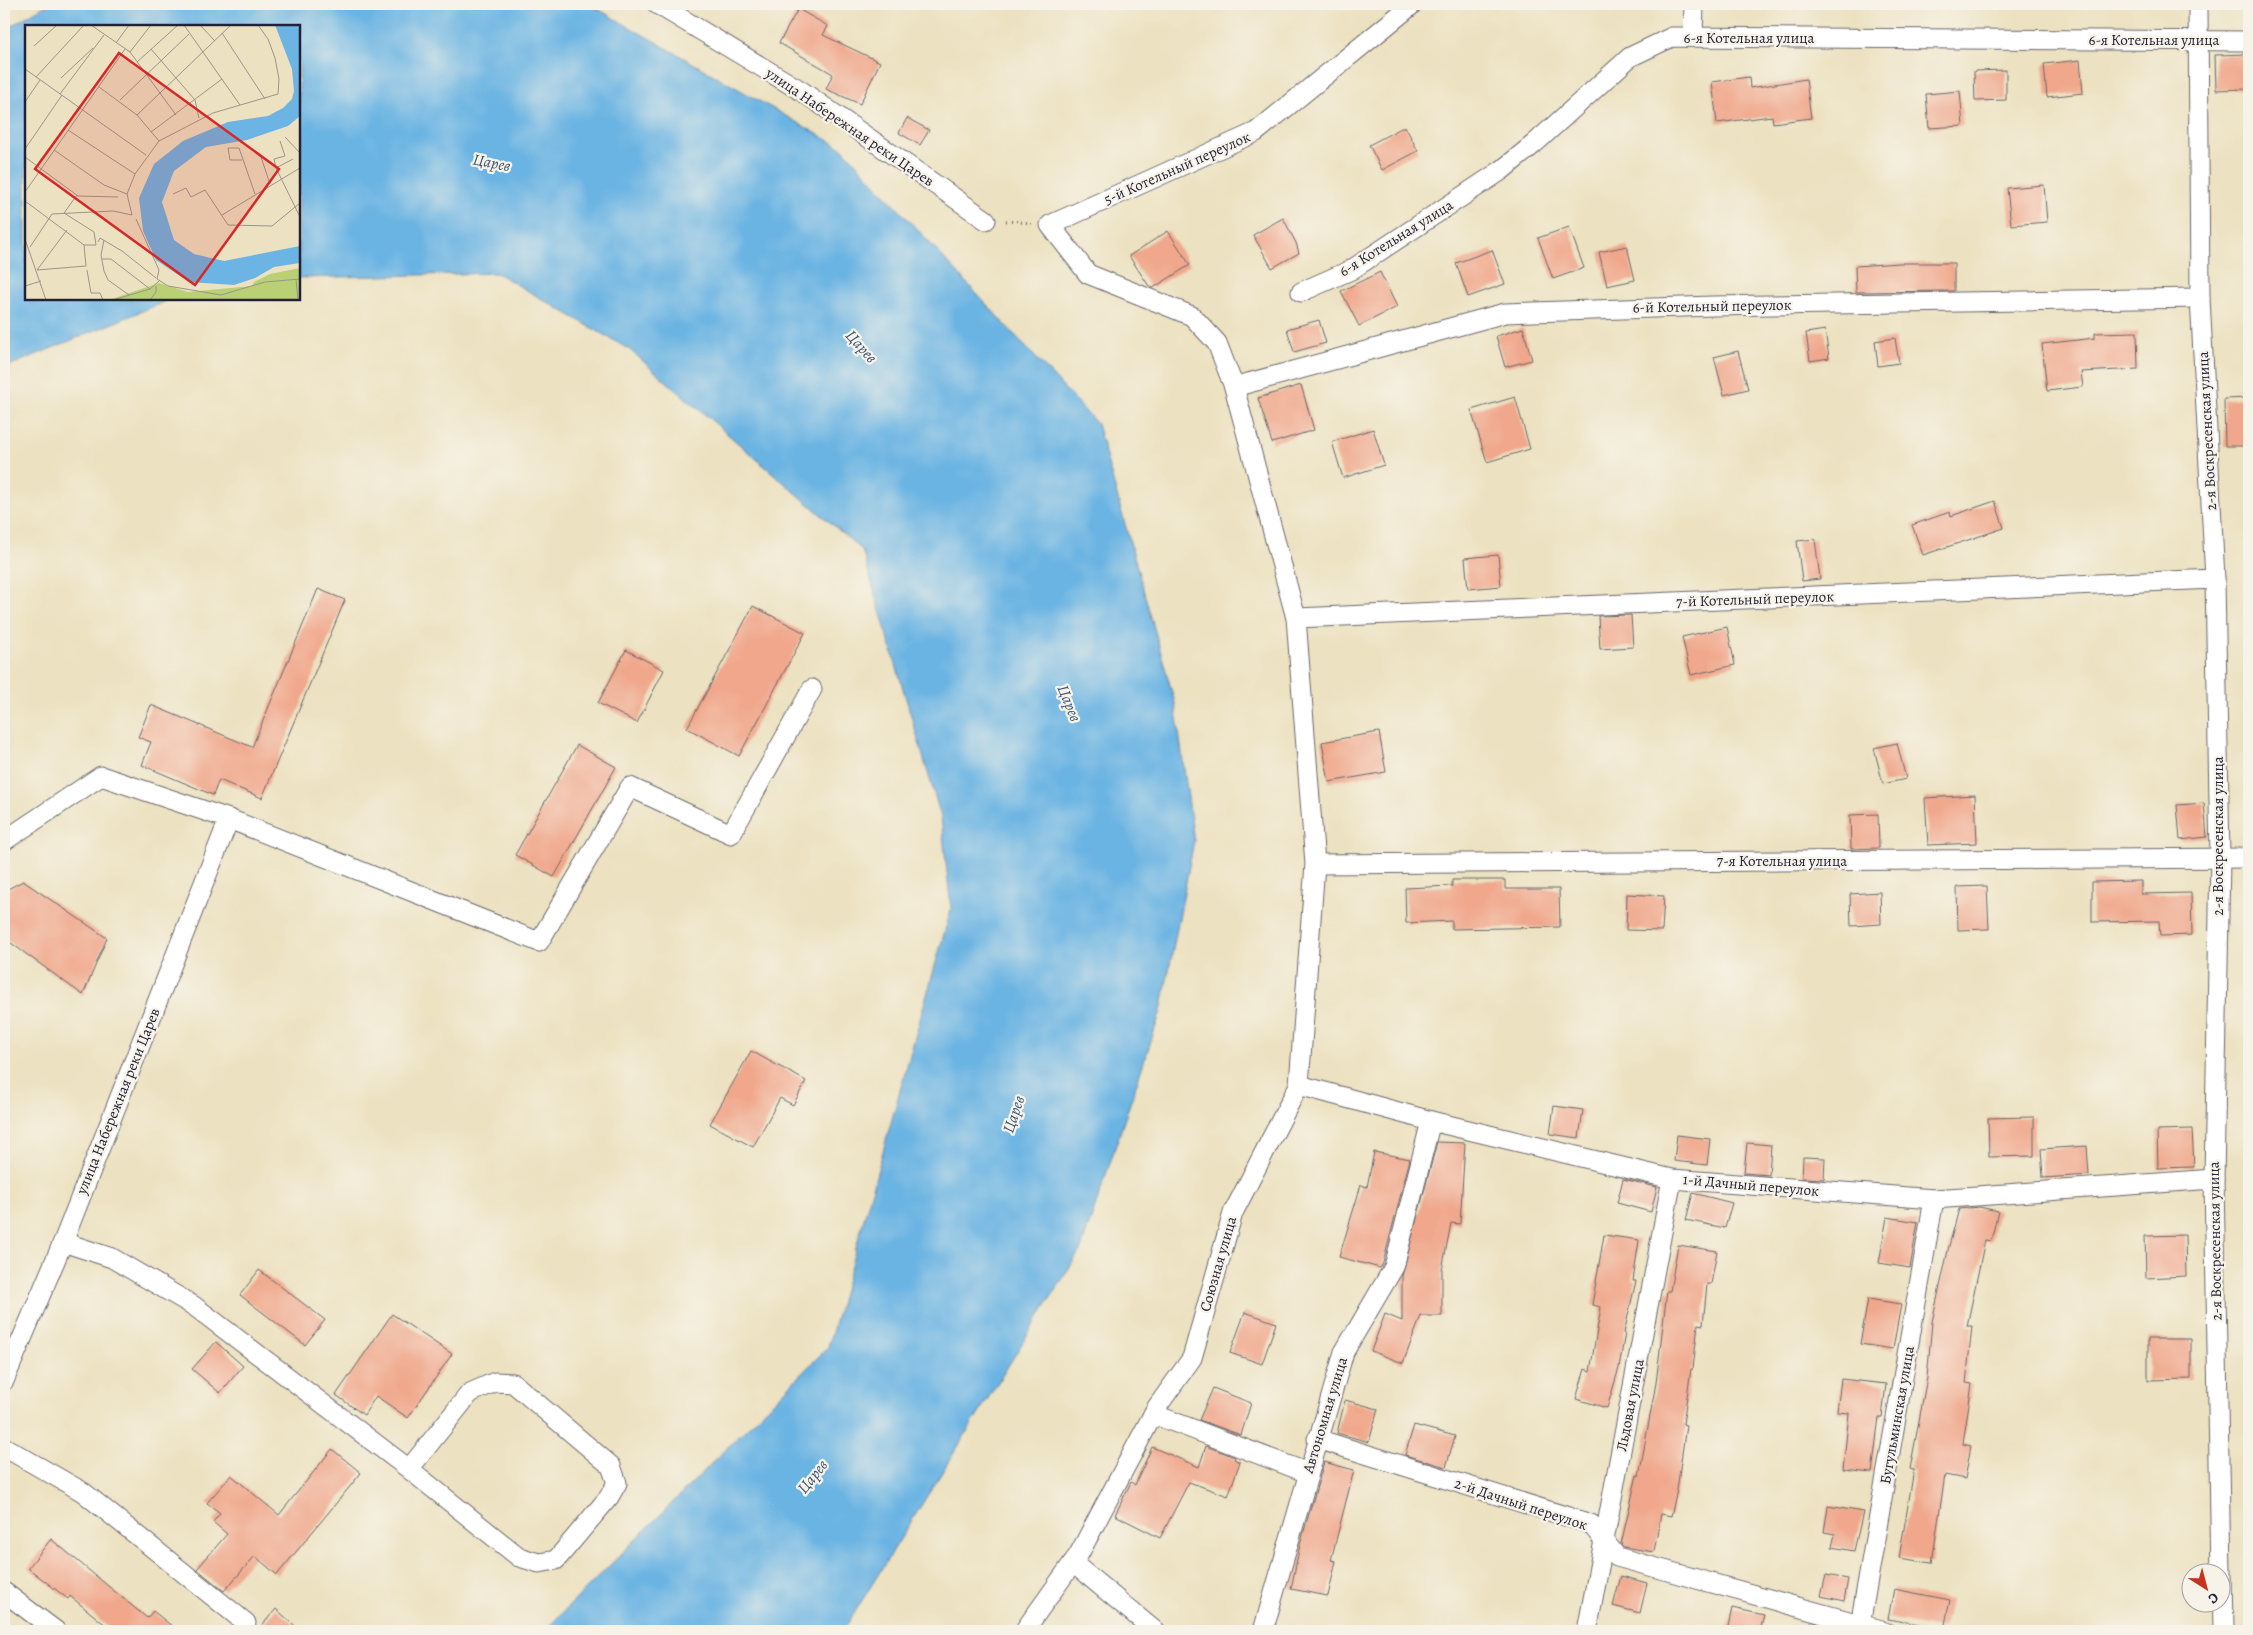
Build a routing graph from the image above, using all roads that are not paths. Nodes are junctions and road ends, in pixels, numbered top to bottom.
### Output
1 (657, 4) edge
2 (1413, 4) edge
3 (1694, 4) edge
4 (2198, 4) edge
5 (1693, 38) junction
6 (2199, 40) junction
7 (2249, 41) edge
8 (986, 220) road end
9 (1050, 225) joint
10 (1300, 292) dead end
11 (2200, 298) junction
12 (1234, 387) junction
13 (2215, 579) junction
14 (1296, 618) junction
15 (812, 689) dead end
16 (229, 819) junction
17 (4, 841) edge
18 (2220, 858) junction
19 (2249, 858) edge
20 (1314, 864) junction
21 (1299, 1085) junction
22 (1431, 1121) junction
23 (1672, 1179) junction
24 (2214, 1179) junction
25 (1934, 1199) junction
26 (63, 1242) junction
27 (4, 1381) edge
28 (1153, 1414) junction
29 (1317, 1439) junction
30 (4, 1447) edge
31 (410, 1469) junction
32 (1308, 1473) junction
33 (1604, 1544) junction
34 (1072, 1563) junction
35 (4, 1592) edge
36 (246, 1623) dead end
37 (46, 1628) edge
38 (1860, 1628) edge
39 (1024, 1631) edge
40 (1155, 1631) edge
41 (1263, 1631) edge
42 (1587, 1631) edge
43 (1885, 1631) edge
44 (2222, 1631) edge

1 - 8 street, улица Набережная реки Царев
2 - 9 street, 5-й Котельный переулок
3 - 5 street
4 - 6 street, 2-я Воскресенская улица
5 - 6 street, 6-я Котельная улица
5 - 10 street, 6-я Котельная улица
6 - 7 street, 6-я Котельная улица
6 - 11 street, 2-я Воскресенская улица
9 - 12 street, Союзная улица
11 - 12 street, 6-й Котельный переулок
11 - 13 street, 2-я Воскресенская улица
12 - 14 street, Союзная улица
13 - 14 street, 7-й Котельный переулок
13 - 18 street, 2-я Воскресенская улица
14 - 20 street, Союзная улица
15 - 16 street
16 - 17 street
16 - 26 street, улица Набережная реки Царев
18 - 19 street, 7-я Котельная улица
18 - 20 street, 7-я Котельная улица
18 - 24 street, 2-я Воскресенская улица
20 - 21 street, Союзная улица
21 - 22 street, 1-й Дачный переулок
21 - 28 street, Союзная улица
22 - 23 street, 1-й Дачный переулок
22 - 29 street, Автономная улица
23 - 25 street, 1-й Дачный переулок
23 - 33 street, Льдовая улица
24 - 25 street, 1-й Дачный переулок
24 - 44 street, 2-я Воскресенская улица
25 - 38 street, Бугульминская улица
26 - 27 street, улица Набережная реки Царев
26 - 31 street
28 - 32 street
28 - 34 street, Союзная улица
29 - 32 street, Автономная улица
29 - 33 street, 2-й Дачный переулок
30 - 36 street
31 - 31 street
32 - 41 street, Автономная улица
33 - 38 street, 2-й Дачный переулок
33 - 42 street, Льдовая улица
34 - 39 street, Союзная улица
34 - 40 street
35 - 37 street
38 - 43 street, 2-й Дачный переулок

